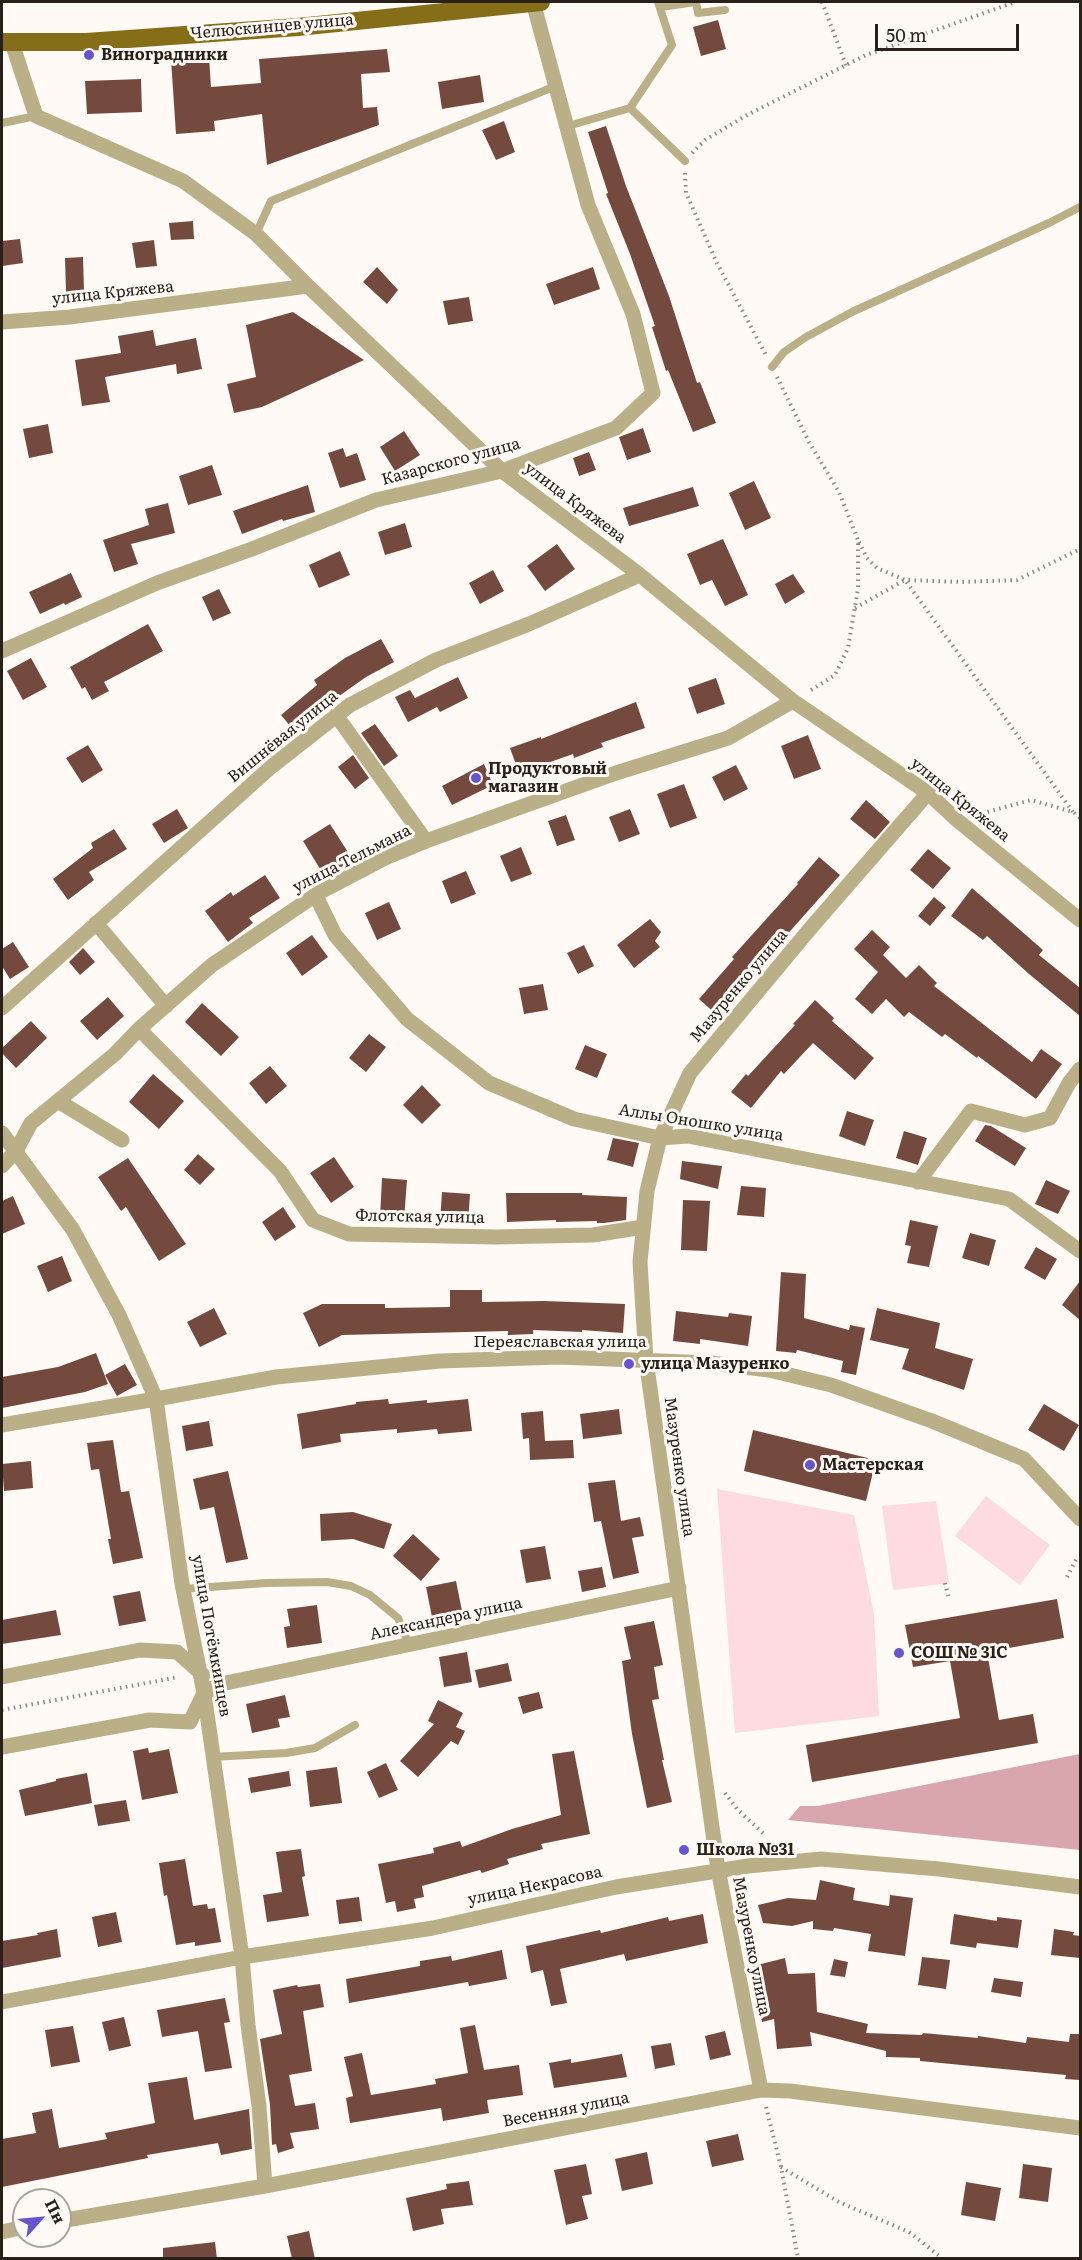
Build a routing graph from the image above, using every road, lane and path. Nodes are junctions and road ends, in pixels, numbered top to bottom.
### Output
1 (537, 2) edge
2 (695, 2) edge
3 (822, 2) edge
4 (1015, 2) edge
5 (659, 4) edge
6 (725, 10) dead end
7 (7, 43) edge
8 (846, 65) junction
9 (556, 86) junction
10 (630, 108) junction
11 (36, 116) junction
12 (2, 123) edge
13 (568, 126) junction
14 (684, 161) junction
15 (1080, 207) edge
16 (256, 234) junction
17 (308, 286) junction
18 (2, 322) edge
19 (772, 368) junction
20 (502, 471) junction
21 (858, 540) junction
22 (1080, 549) edge
23 (640, 575) junction
24 (905, 580) junction
25 (855, 608) junction
26 (2, 651) edge
27 (793, 701) junction
28 (336, 715) junction
29 (928, 793) junction
30 (1073, 812) junction
31 (1080, 818) edge
32 (957, 820) junction
33 (426, 841) junction
34 (316, 896) junction
35 (1080, 920) edge
36 (96, 923) junction
37 (166, 1006) junction
38 (2, 1008) edge
39 (140, 1029) junction
40 (1080, 1069) edge
41 (58, 1101) junction
42 (2, 1133) edge
43 (660, 1138) junction
44 (122, 1140) dead end
45 (16, 1151) junction
46 (2, 1166) edge
47 (918, 1182) junction
48 (643, 1227) junction
49 (1080, 1251) edge
50 (646, 1360) junction
51 (156, 1400) junction
52 (2, 1425) edge
53 (1080, 1519) edge
54 (1078, 1556) dead end
55 (1067, 1577) dead end
56 (945, 1583) dead end
57 (678, 1588) junction
58 (183, 1589) junction
59 (949, 1599) dead end
60 (409, 1645) junction
61 (200, 1673) junction
62 (2, 1677) edge
63 (180, 1677) dead end
64 (222, 1684) junction
65 (204, 1693) junction
66 (2, 1710) edge
67 (356, 1725) dead end
68 (2, 1747) edge
69 (212, 1757) junction
70 (724, 1789) dead end
71 (765, 1835) dead end
72 (718, 1869) junction
73 (1080, 1887) edge
74 (242, 1957) junction
75 (2, 2002) edge
76 (761, 2090) junction
77 (1080, 2128) edge
78 (781, 2167) junction
79 (265, 2186) junction
80 (72, 2219) edge
81 (798, 2259) edge
82 (942, 2259) edge

1 - 7 main road, Челюскинцев улица
1 - 9 street, Казарского улица
2 - 5 lane
2 - 6 lane
3 - 8 path
4 - 8 path
5 - 10 lane
7 - 11 street
8 - 14 path
9 - 13 street, Казарского улица
9 - 16 lane
10 - 13 lane
10 - 14 lane
11 - 12 lane
11 - 16 street
13 - 20 street, Казарского улица
14 - 19 path
15 - 19 lane
16 - 17 street
17 - 18 street, улица Кряжева
17 - 20 street, улица Кряжева
19 - 21 path
20 - 23 street, улица Кряжева
20 - 26 street, Казарского улица
21 - 24 path
21 - 25 path
22 - 24 path
23 - 27 street, улица Кряжева
23 - 28 street, Вишнёвая улица
24 - 25 path
24 - 30 path
25 - 27 path
27 - 29 street, улица Кряжева
27 - 33 street, улица Тельмана
28 - 33 street
28 - 36 street, Вишнёвая улица
29 - 32 street, улица Кряжева
29 - 43 street, Мазуренко улица
30 - 31 path
30 - 32 path
32 - 35 street, улица Кряжева
33 - 34 street, улица Тельмана
34 - 37 street, улица Тельмана
34 - 43 street, Аллы Оношко улица
36 - 37 street
36 - 38 street, Вишнёвая улица
37 - 39 street, улица Тельмана
39 - 41 street, улица Тельмана
39 - 48 street, Флотская улица
40 - 47 street
41 - 44 street
41 - 45 street, улица Тельмана
42 - 45 street, улица Потёмкинцев
43 - 47 street, Аллы Оношко улица
43 - 48 street, Мазуренко улица
45 - 46 street, улица Тельмана
45 - 51 street, улица Потёмкинцев
47 - 49 street, Аллы Оношко улица
48 - 50 street, Мазуренко улица
50 - 51 street, Переяславская улица
50 - 53 street, Переяславская улица
50 - 57 street, Мазуренко улица
51 - 52 street, Переяславская улица
51 - 58 street, улица Потёмкинцев
54 - 55 path
56 - 59 path
57 - 60 street, Александера улица
57 - 72 street, Мазуренко улица
58 - 60 lane
58 - 61 street, улица Потёмкинцев
60 - 64 street, Александера улица
61 - 62 street
61 - 64 street
61 - 65 street, улица Потёмкинцев
63 - 66 path
64 - 65 street, Александера улица
65 - 68 street
65 - 69 street, улица Потёмкинцев
67 - 69 lane
69 - 74 street, улица Потёмкинцев
70 - 71 path
72 - 73 street, улица Некрасова
72 - 74 street, улица Некрасова
72 - 76 street, Мазуренко улица
74 - 75 street, улица Некрасова
74 - 79 street, улица Потёмкинцев
76 - 77 street, Весенняя улица
76 - 78 path
76 - 79 street, Весенняя улица
78 - 81 path
78 - 82 path
79 - 80 street, Весенняя улица

